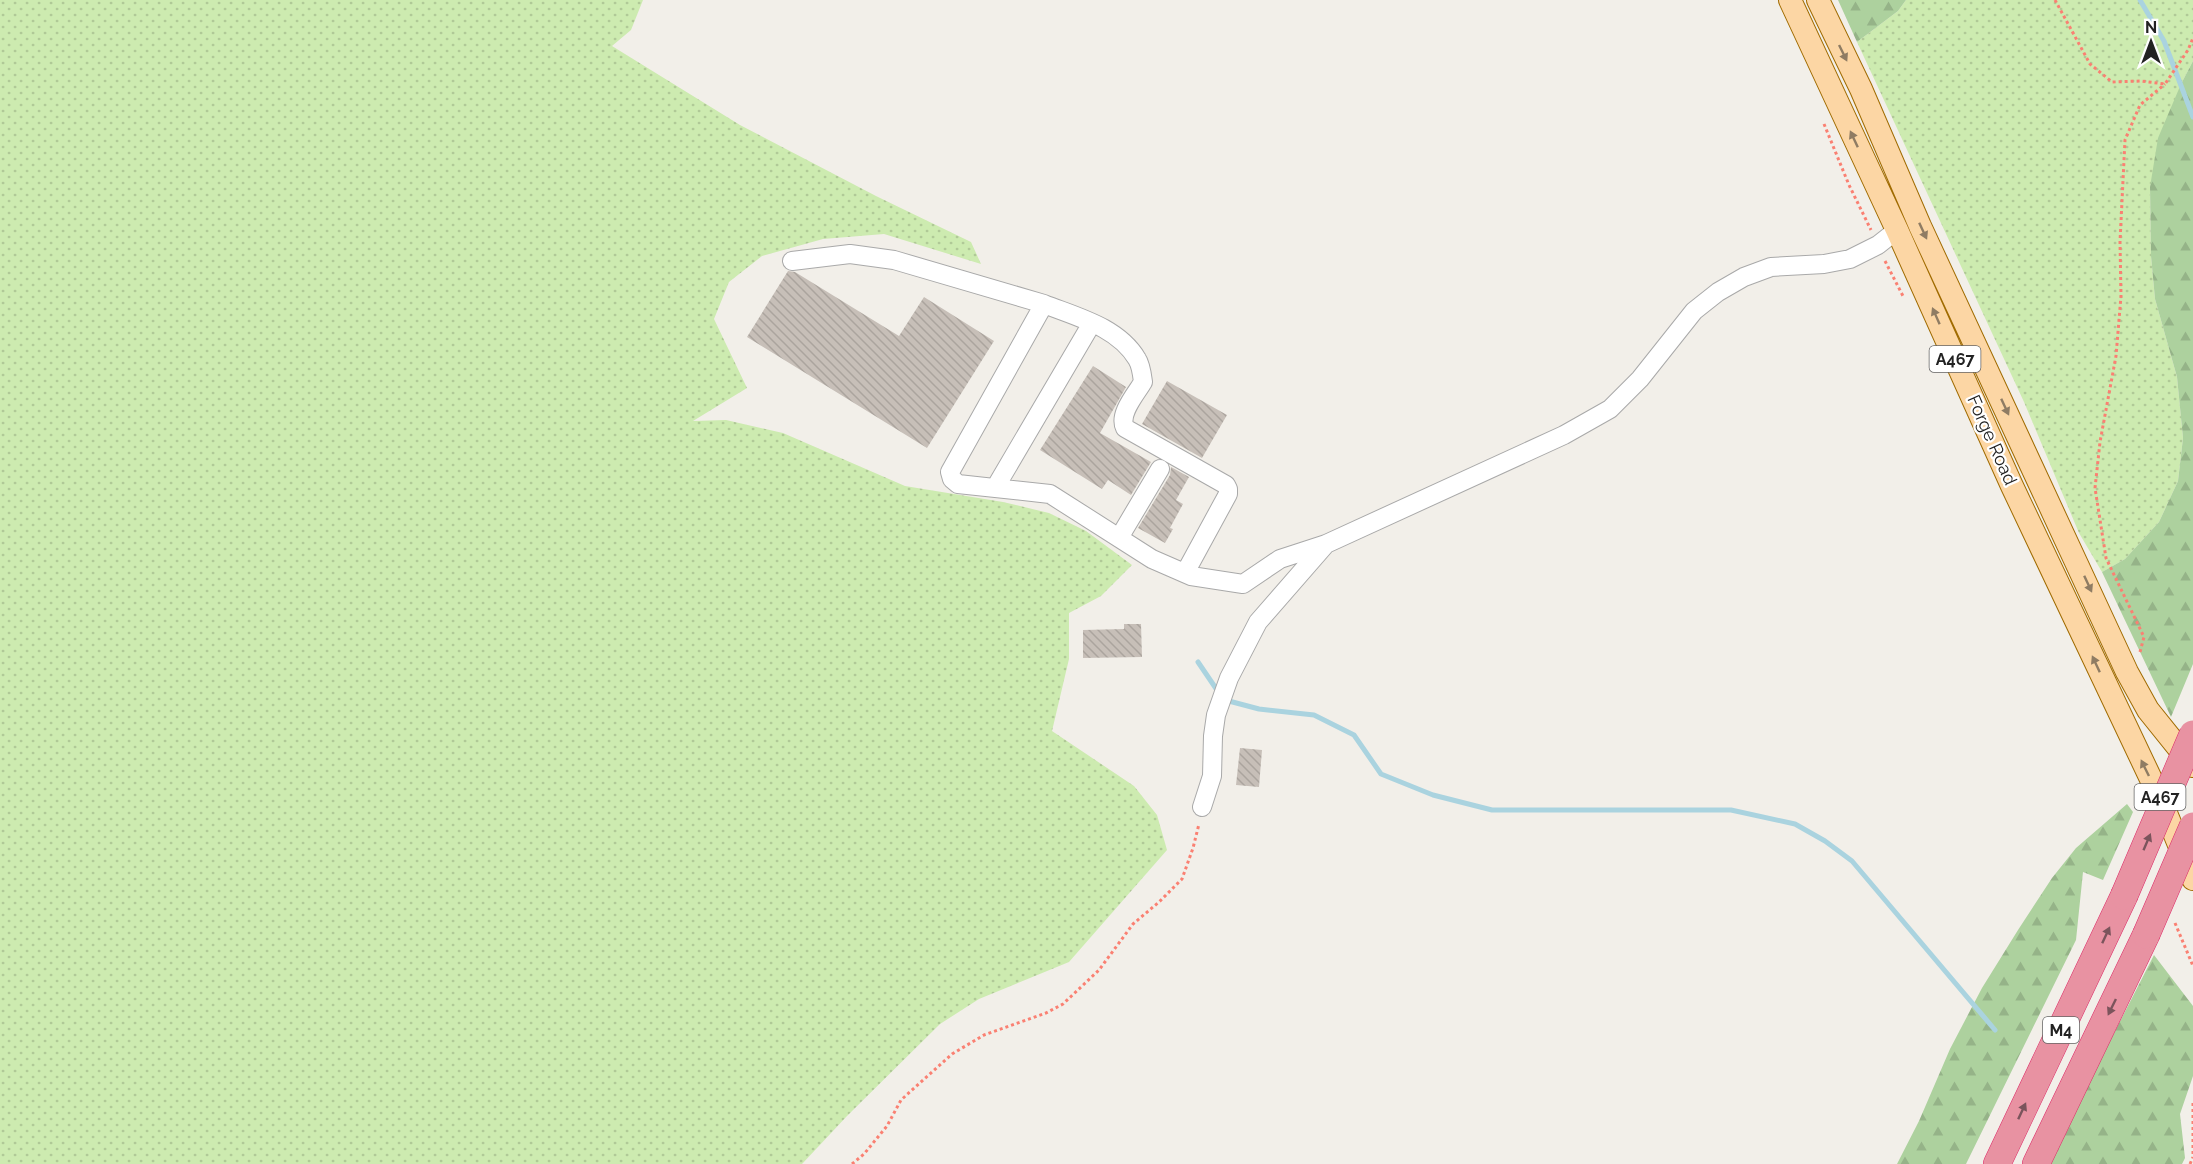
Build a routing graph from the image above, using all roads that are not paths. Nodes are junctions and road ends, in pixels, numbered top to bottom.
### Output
1 (1790, 0) edge
2 (1818, 0) edge
3 (1897, 230) junction
4 (792, 261) dead end
5 (1044, 304) junction
6 (1092, 323) junction
7 (1160, 469) dead end
8 (995, 488) junction
9 (1119, 538) junction
10 (1326, 544) junction
11 (1185, 573) junction
12 (2193, 734) edge
13 (2193, 766) edge
14 (1202, 807) road end
15 (2193, 826) edge
16 (2193, 879) edge
17 (1997, 1164) edge
18 (2036, 1164) edge

3 -> 1 main road, Forge Road / A467
2 -> 13 main road, Forge Road / A467
3 - 10 lane
16 -> 3 main road, Forge Road / A467
4 - 5 lane
5 - 6 lane
5 - 8 lane
6 - 8 lane
6 - 11 lane
7 - 9 lane
8 - 9 lane
9 - 11 lane
10 - 11 lane
10 - 14 lane
17 -> 12 highway, M4, bridge
15 -> 18 highway, M4, bridge

